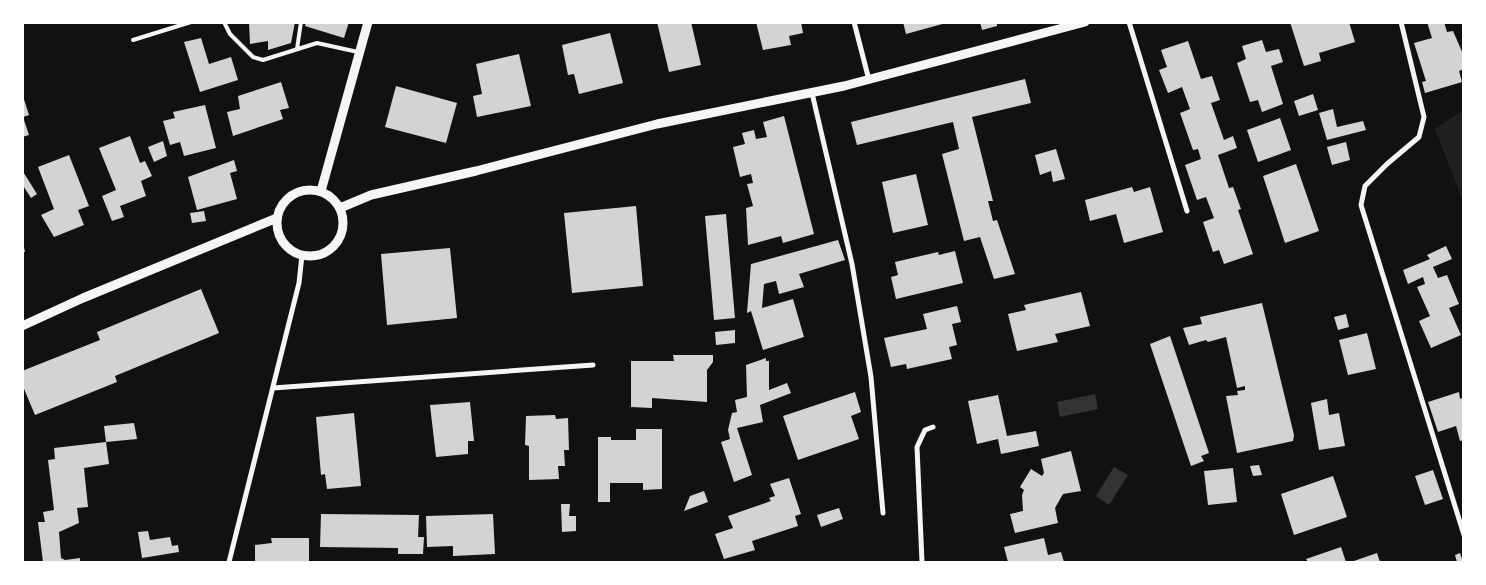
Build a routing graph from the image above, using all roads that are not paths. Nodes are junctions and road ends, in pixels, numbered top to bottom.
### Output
1 (191, 22) edge
2 (224, 22) edge
3 (301, 22) edge
4 (368, 22) edge
5 (854, 22) edge
6 (1085, 22) edge
7 (1129, 22) edge
8 (1402, 22) edge
9 (133, 40) dead end
10 (298, 49) junction
11 (358, 52) junction
12 (869, 80) junction
13 (812, 93) junction
14 (321, 191) junction
15 (340, 208) junction
16 (1188, 211) dead end
17 (277, 218) junction
18 (302, 255) junction
19 (22, 326) edge
20 (593, 364) dead end
21 (273, 388) junction
22 (933, 427) dead end
23 (883, 513) dead end
24 (1464, 535) edge
25 (229, 562) edge
26 (922, 562) edge

1 - 9 lane
2 - 10 lane
3 - 10 lane
4 - 11 street
5 - 12 street
6 - 12 street
7 - 16 street
8 - 24 street
10 - 11 lane
11 - 14 street
12 - 13 street
13 - 15 street
13 - 23 street
14 - 15 street
14 - 17 street
15 - 18 street
17 - 18 street
17 - 19 street
18 - 21 street
20 - 21 street
21 - 25 street
22 - 26 street

